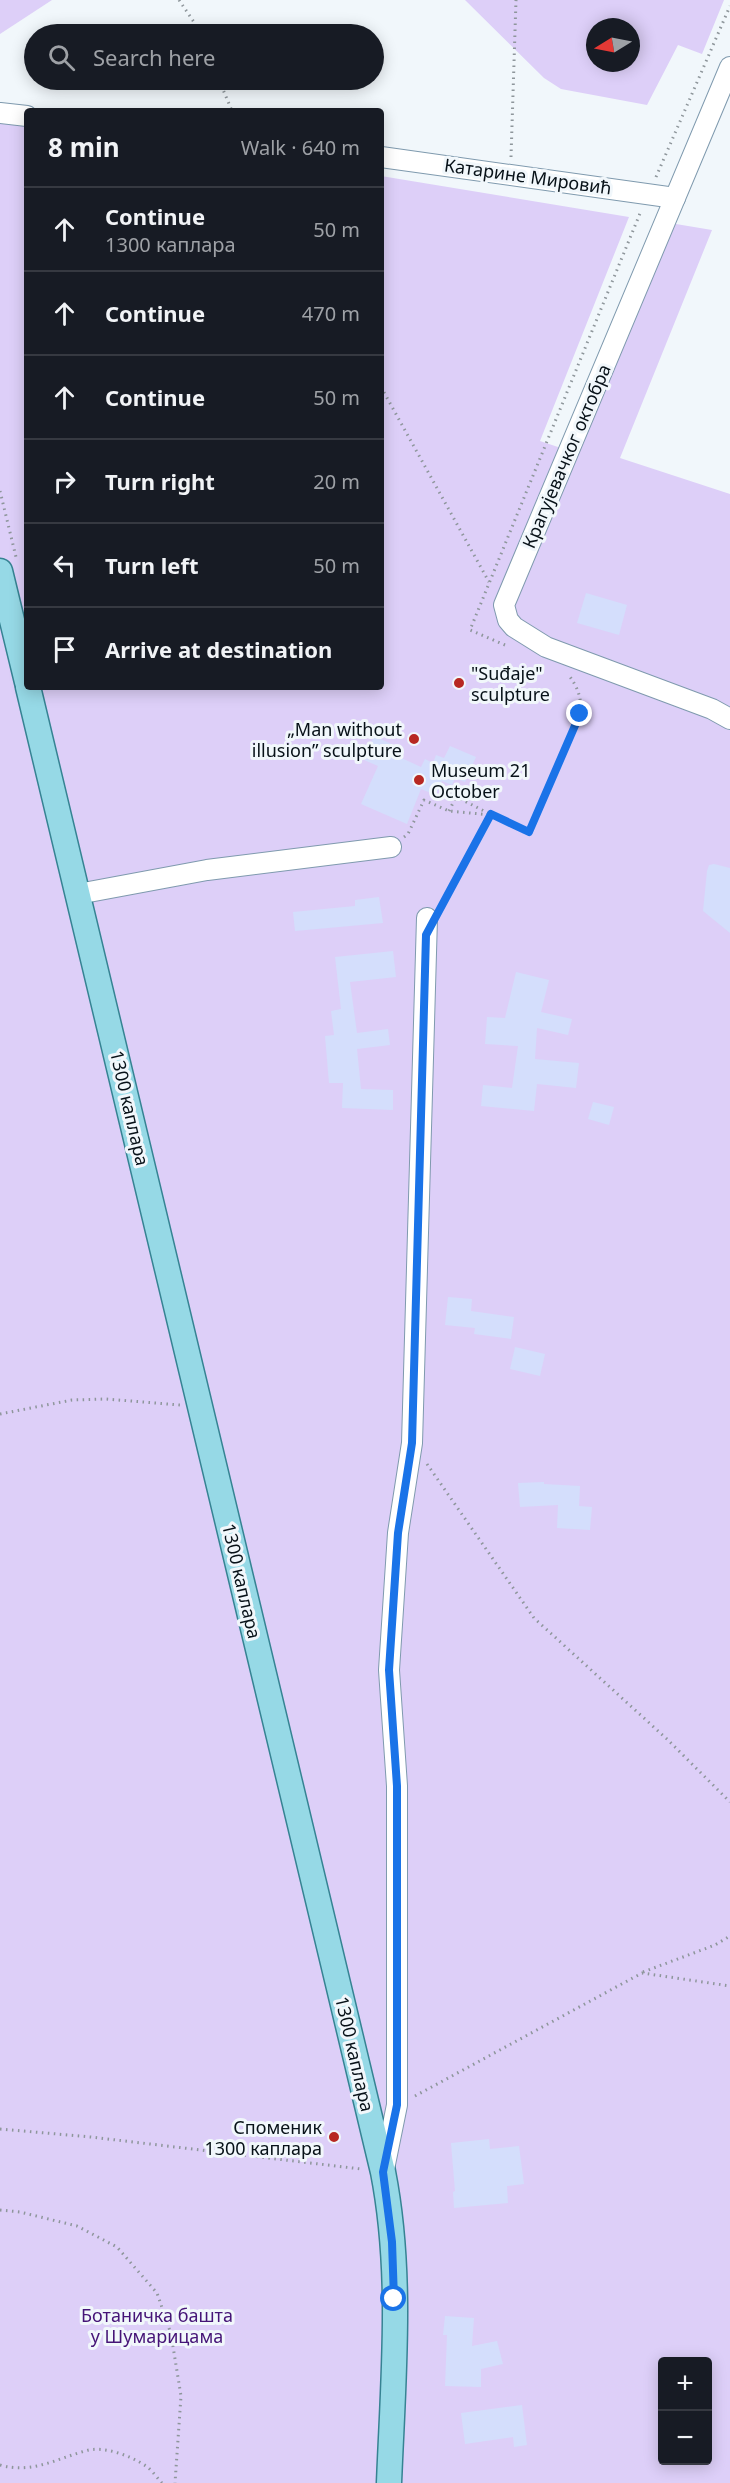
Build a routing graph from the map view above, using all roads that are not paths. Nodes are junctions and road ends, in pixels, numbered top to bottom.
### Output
1 (730, 67) edge
2 (0, 113) edge
3 (24, 116) edge
4 (384, 157) edge
5 (675, 198) junction
6 (8, 566) edge
7 (24, 664) edge
8 (29, 690) edge
9 (730, 719) edge
10 (391, 848) road end
11 (78, 894) junction
12 (427, 927) road end
13 (383, 2172) junction
14 (389, 2483) edge

1 - 5 street, Крагујевачког октобра
2 - 3 street
4 - 5 street, Катарине Мировић
5 - 9 street, Крагујевачког октобра
6 - 7 main road
8 - 11 main road, 1300 каплара
10 - 11 street
11 - 13 main road, 1300 каплара
12 - 13 street
13 - 14 main road, 1300 каплара

